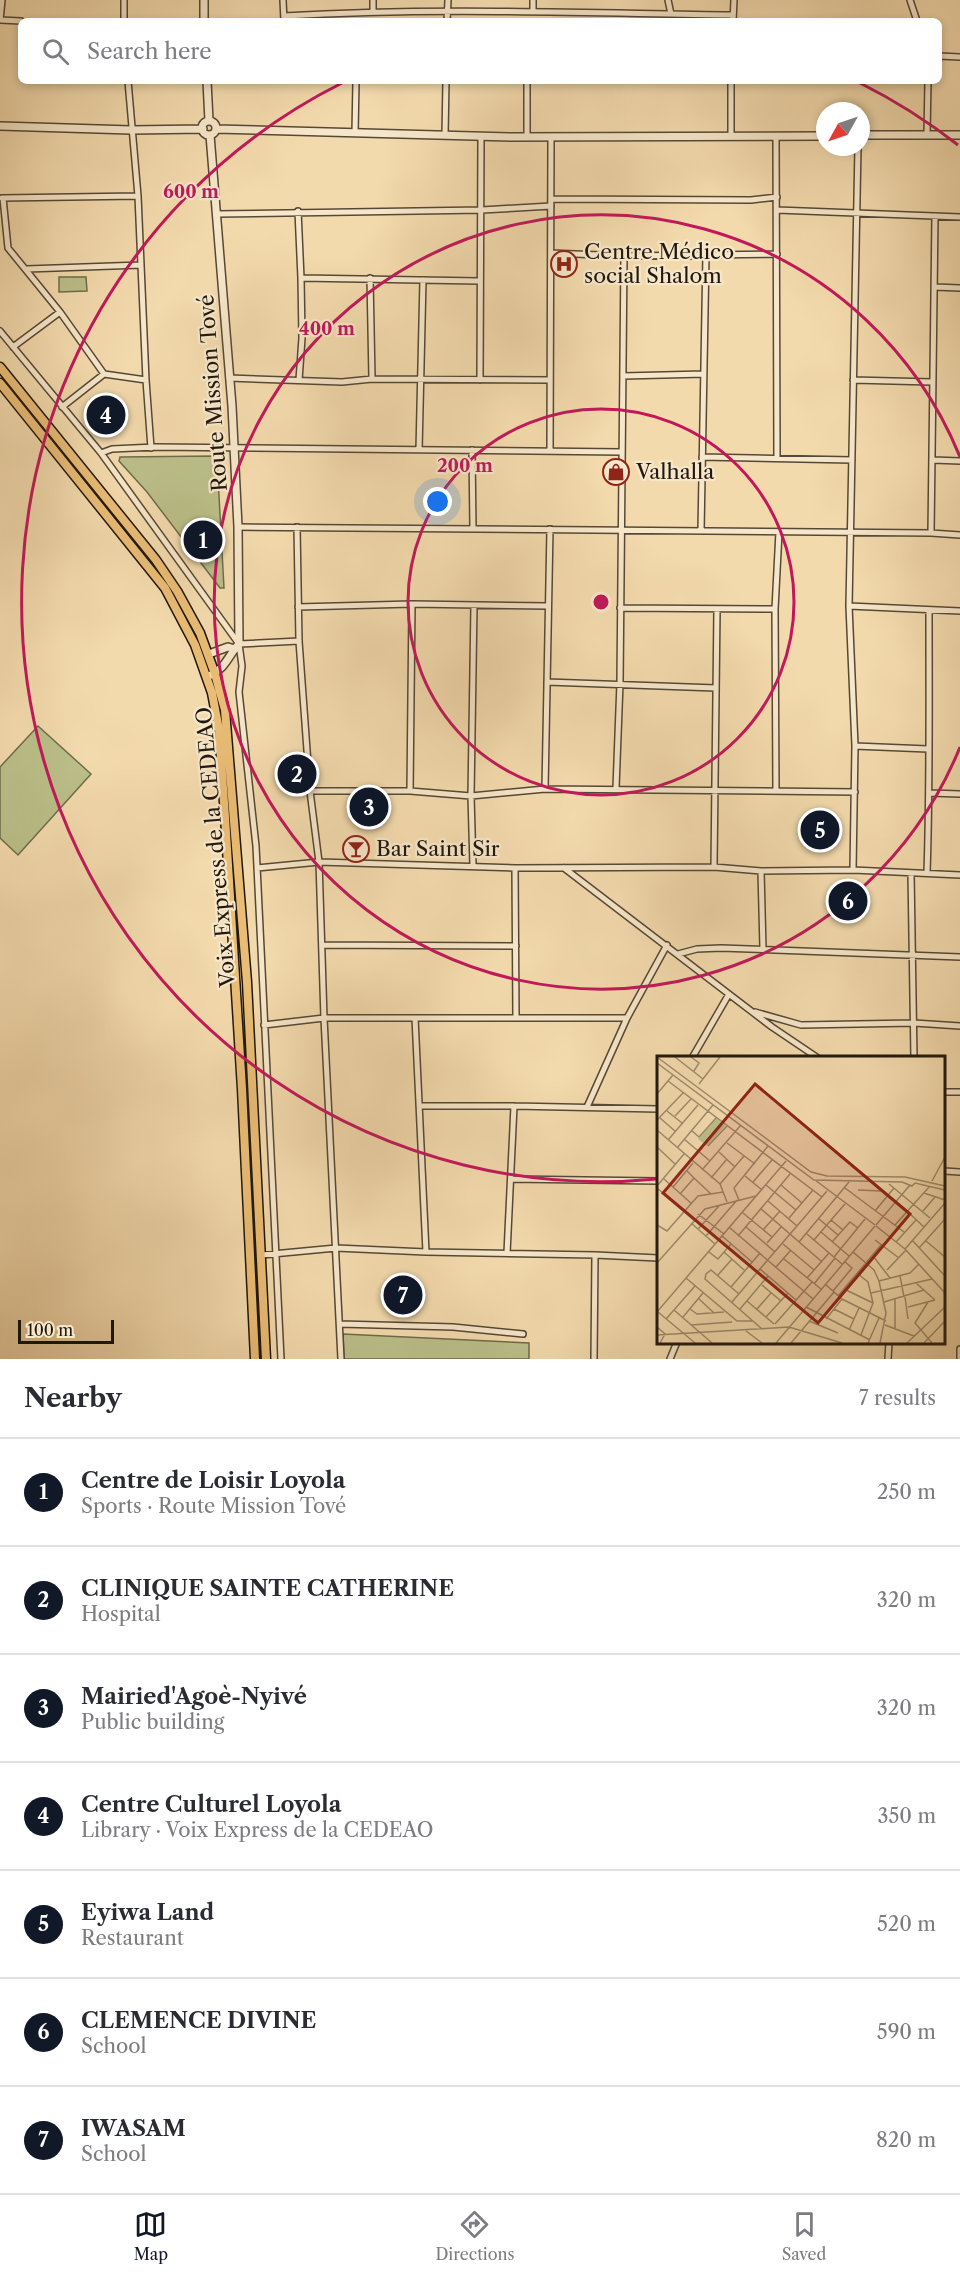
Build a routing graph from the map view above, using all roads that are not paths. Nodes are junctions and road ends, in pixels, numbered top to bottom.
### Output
1 (2, 0) edge
2 (124, 0) edge
3 (204, 0) edge
4 (283, 0) edge
5 (373, 0) edge
6 (447, 0) edge
7 (533, 0) edge
8 (668, 0) edge
9 (734, 0) edge
10 (910, 0) edge
11 (448, 10) junction
12 (373, 11) junction
13 (533, 11) junction
14 (671, 14) junction
15 (124, 18) edge
16 (204, 18) edge
17 (284, 18) edge
18 (295, 18) edge
19 (447, 18) edge
20 (733, 18) edge
21 (916, 18) edge
22 (0, 20) edge
23 (18, 21) edge
24 (942, 56) edge
25 (960, 57) edge
26 (128, 84) edge
27 (207, 84) edge
28 (356, 84) edge
29 (446, 84) edge
30 (527, 84) edge
31 (731, 84) edge
32 (928, 84) edge
33 (209, 121) junction
34 (0, 126) edge
35 (202, 129) junction
36 (131, 130) junction
37 (213, 132) junction
38 (355, 133) junction
39 (445, 135) junction
40 (816, 135) edge
41 (870, 135) edge
42 (927, 135) junction
43 (960, 135) edge
44 (731, 136) junction
45 (776, 136) junction
46 (481, 137) junction
47 (527, 137) junction
48 (551, 137) junction
49 (858, 156) edge
50 (138, 196) junction
51 (777, 197) junction
52 (2, 198) edge
53 (551, 199) junction
54 (551, 206) junction
55 (482, 210) junction
56 (777, 210) junction
57 (298, 211) junction
58 (856, 212) junction
59 (216, 214) junction
60 (935, 216) junction
61 (960, 217) edge
62 (550, 253) junction
63 (777, 254) junction
64 (706, 255) junction
65 (624, 256) junction
66 (141, 265) junction
67 (27, 269) junction
68 (301, 278) junction
69 (370, 278) junction
70 (423, 280) junction
71 (479, 281) junction
72 (934, 287) junction
73 (960, 288) edge
74 (60, 312) junction
75 (0, 331) edge
76 (13, 347) junction
77 (0, 367) edge
78 (104, 374) junction
79 (704, 374) junction
80 (623, 376) junction
81 (229, 378) junction
82 (421, 378) junction
83 (372, 379) junction
84 (146, 380) junction
85 (299, 380) junction
86 (480, 380) junction
87 (550, 380) junction
88 (853, 380) junction
89 (0, 382) edge
90 (932, 382) junction
91 (62, 407) junction
92 (151, 447) junction
93 (234, 449) junction
94 (419, 450) junction
95 (472, 450) junction
96 (550, 451) junction
97 (622, 452) junction
98 (101, 453) junction
99 (702, 457) junction
100 (777, 458) junction
101 (852, 460) junction
102 (933, 460) junction
103 (960, 461) edge
104 (238, 527) junction
105 (297, 527) junction
106 (473, 529) junction
107 (550, 529) junction
108 (621, 530) junction
109 (701, 531) junction
110 (779, 532) junction
111 (931, 533) junction
112 (850, 534) junction
113 (960, 535) edge
114 (412, 604) junction
115 (474, 604) junction
116 (548, 606) junction
117 (849, 606) junction
118 (298, 607) junction
119 (620, 608) junction
120 (717, 609) junction
121 (774, 609) junction
122 (929, 610) junction
123 (960, 610) edge
124 (299, 641) junction
125 (237, 646) junction
126 (209, 654) junction
127 (215, 674) junction
128 (206, 677) junction
129 (547, 682) junction
130 (620, 683) junction
131 (716, 688) junction
132 (855, 746) junction
133 (928, 748) junction
134 (616, 788) junction
135 (545, 789) junction
136 (716, 790) junction
137 (310, 791) junction
138 (410, 791) junction
139 (776, 791) junction
140 (855, 792) junction
141 (930, 793) junction
142 (960, 794) edge
143 (471, 796) junction
144 (319, 862) junction
145 (473, 866) junction
146 (563, 867) junction
147 (714, 867) junction
148 (257, 868) junction
149 (515, 868) junction
150 (853, 870) junction
151 (761, 871) junction
152 (911, 873) junction
153 (927, 873) junction
154 (960, 874) edge
155 (242, 933) junction
156 (232, 934) junction
157 (322, 945) junction
158 (667, 945) junction
159 (516, 946) junction
160 (763, 949) junction
161 (678, 954) junction
162 (912, 954) junction
163 (960, 957) edge
164 (729, 994) junction
165 (751, 1010) junction
166 (324, 1018) junction
167 (415, 1018) junction
168 (516, 1018) junction
169 (627, 1018) junction
170 (792, 1023) junction
171 (914, 1023) junction
172 (264, 1025) junction
173 (960, 1026) edge
174 (784, 1036) junction
175 (693, 1056) edge
176 (815, 1056) edge
177 (914, 1056) edge
178 (418, 1106) junction
179 (514, 1106) junction
180 (588, 1107) junction
181 (657, 1109) edge
182 (945, 1171) edge
183 (960, 1172) edge
184 (511, 1179) junction
185 (657, 1181) edge
186 (336, 1248) junction
187 (426, 1252) junction
188 (507, 1253) junction
189 (276, 1254) junction
190 (262, 1255) junction
191 (595, 1255) junction
192 (657, 1258) edge
193 (252, 1317) junction
194 (265, 1317) junction
195 (340, 1324) junction
196 (523, 1334) dead end
197 (676, 1344) edge
198 (889, 1344) edge
199 (960, 1349) edge
200 (255, 1359) edge
201 (266, 1359) edge
202 (281, 1359) edge
203 (341, 1359) edge
204 (594, 1359) edge
205 (670, 1359) edge
206 (888, 1359) edge
207 (960, 1359) edge

1 - 22 street
2 - 15 street
3 - 16 street
4 - 17 street
5 - 12 street
6 - 11 street
7 - 13 street
8 - 14 street
9 - 20 street
10 - 21 street
11 - 12 street
11 - 13 street
11 - 19 street
12 - 18 street
13 - 14 street
14 - 20 street
22 - 23 street
24 - 25 street
26 - 36 street
27 - 33 street
28 - 38 street
29 - 39 street
30 - 47 street
31 - 44 street
32 - 42 street
33 - 35 street
33 - 37 street
34 - 36 street
35 - 36 street
35 - 37 street
36 - 50 street
37 - 38 street
37 - 59 street, Route Mission Tové
38 - 39 street
39 - 46 street
40 - 45 street
41 - 42 street
42 - 43 street
44 - 45 street
44 - 48 street
45 - 51 street
46 - 47 street
46 - 55 street
47 - 48 street
48 - 53 street
49 - 58 street
50 - 52 street
50 - 66 street
51 - 53 street
51 - 56 street
52 - 67 street
53 - 54 street
54 - 55 street
54 - 62 street
55 - 57 street
55 - 71 street
56 - 58 street
56 - 63 street
57 - 59 street
57 - 68 street
58 - 60 street
58 - 88 street
59 - 81 street, Route Mission Tové
60 - 61 street
60 - 72 street
62 - 65 street
62 - 87 street
63 - 64 street
63 - 100 street
64 - 65 street
64 - 79 street
65 - 80 street
66 - 67 street
66 - 84 street
67 - 74 street
68 - 69 street
68 - 85 street
69 - 70 street
69 - 83 street
70 - 71 street
70 - 82 street
71 - 86 street
72 - 73 street
72 - 90 street
74 - 76 street
74 - 78 street
75 - 76 street
76 - 91 street
77 - 126 main road, Voix Express de la CEDEAO
78 - 84 street
78 - 91 street
79 - 80 street
79 - 99 street
80 - 97 street
81 - 85 street
81 - 93 street, Route Mission Tové
82 - 83 street
82 - 86 street
82 - 94 street
83 - 85 street
84 - 92 street
86 - 87 street
87 - 96 street
88 - 90 street
88 - 101 street
89 - 128 main road
90 - 102 street
91 - 98 street
92 - 93 street
92 - 98 street
93 - 94 street
93 - 104 street, Route Mission Tové
94 - 95 street
95 - 96 street
95 - 106 street
96 - 97 street
97 - 108 street
98 - 125 street
99 - 100 street
99 - 109 street
100 - 101 street
101 - 112 street
102 - 103 street
102 - 111 street
104 - 105 street
104 - 125 street, Route Mission Tové
105 - 106 street
105 - 118 street
106 - 107 street
107 - 108 street
107 - 116 street
108 - 109 street
108 - 119 street
109 - 110 street
110 - 112 street
110 - 121 street
111 - 112 street
111 - 113 street
112 - 117 street
114 - 115 street
114 - 118 street
114 - 138 street
115 - 116 street
115 - 143 street
116 - 129 street
117 - 122 street
117 - 132 street
118 - 124 street
119 - 120 street
119 - 130 street
120 - 121 street
120 - 131 street
121 - 139 street
122 - 123 street
122 - 133 street
124 - 125 street
124 - 137 street
125 - 126 street
125 - 127 street
125 - 148 street
126 - 127 main road, Voix Express de la CEDEAO
127 - 128 street
127 - 155 main road, Voix Express de la CEDEAO
128 - 156 main road
129 - 130 street
129 - 135 street
130 - 131 street
130 - 134 street
131 - 136 street
132 - 133 street
132 - 140 street
133 - 141 street
134 - 135 street
134 - 136 street
135 - 143 street
136 - 139 street
136 - 147 street
137 - 138 street
137 - 144 street
138 - 143 street
139 - 140 street
140 - 150 street
141 - 142 street
141 - 153 street
143 - 145 street
144 - 145 street
144 - 148 street
144 - 157 street
145 - 149 street
146 - 147 street
146 - 149 street
146 - 158 street
147 - 151 street
148 - 172 street
149 - 159 street
150 - 151 street
150 - 152 street
151 - 160 street
152 - 153 street
152 - 162 street
153 - 154 street
155 - 156 main road
155 - 190 main road, Voix Express de la CEDEAO
156 - 193 main road
157 - 159 street
157 - 166 street
158 - 161 street
158 - 169 street
159 - 168 street
160 - 161 street
160 - 162 street
161 - 164 street
162 - 163 street
162 - 171 street
164 - 165 street
164 - 175 street
165 - 170 street
165 - 174 street
166 - 167 street
166 - 172 street
166 - 186 street
167 - 168 street
167 - 178 street
168 - 169 street
169 - 180 street
170 - 171 street
170 - 174 street
171 - 173 street
171 - 177 street
172 - 189 street
174 - 176 street
178 - 179 street
178 - 187 street
179 - 180 street
179 - 184 street
180 - 181 street
182 - 183 street
184 - 185 street
184 - 188 street
186 - 187 street
186 - 189 street
186 - 195 street
187 - 188 street
188 - 191 street
189 - 190 street
189 - 202 street
190 - 194 main road, Voix Express de la CEDEAO
191 - 192 street
191 - 204 street
193 - 194 main road
193 - 200 main road
194 - 201 main road, Voix Express de la CEDEAO
195 - 196 street
195 - 203 street
197 - 205 street
198 - 206 street
199 - 207 street

